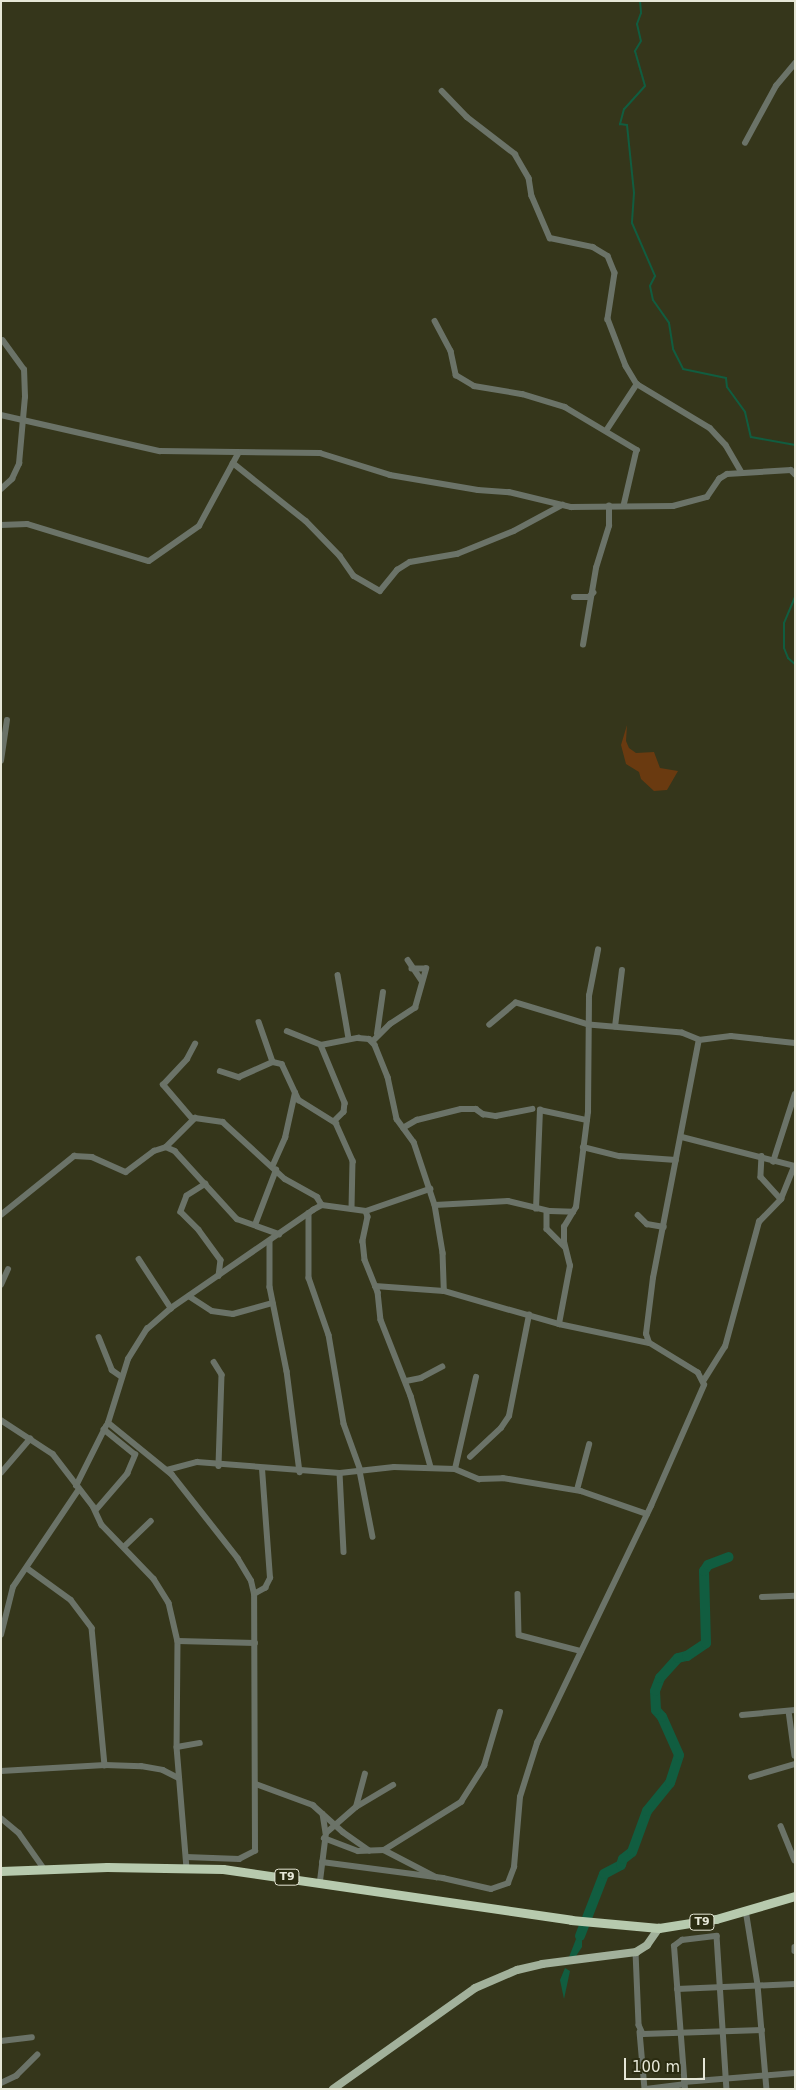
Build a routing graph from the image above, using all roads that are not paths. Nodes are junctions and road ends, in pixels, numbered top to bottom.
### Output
1 (795, 63) edge
2 (442, 91) dead end
3 (745, 143) dead end
4 (435, 320) dead end
5 (3, 341) dead end
6 (637, 384) junction
7 (1, 415) edge
8 (22, 420) junction
9 (606, 431) junction
10 (238, 454) junction
11 (234, 463) junction
12 (742, 473) junction
13 (795, 474) edge
14 (1, 489) edge
15 (562, 506) junction
16 (609, 506) junction
17 (624, 506) junction
18 (1, 526) edge
19 (593, 593) junction
20 (574, 597) dead end
21 (582, 645) dead end
22 (7, 720) dead end
23 (1, 761) edge
24 (598, 950) dead end
25 (408, 960) dead end
26 (412, 969) junction
27 (622, 970) dead end
28 (338, 975) dead end
29 (422, 981) junction
30 (383, 992) dead end
31 (259, 1022) dead end
32 (490, 1024) dead end
33 (589, 1025) junction
34 (615, 1027) junction
35 (287, 1031) dead end
36 (375, 1038) junction
37 (349, 1039) junction
38 (699, 1040) junction
39 (795, 1043) edge
40 (195, 1044) dead end
41 (321, 1045) junction
42 (273, 1062) junction
43 (220, 1072) dead end
44 (295, 1093) junction
45 (795, 1094) edge
46 (532, 1109) dead end
47 (193, 1120) junction
48 (587, 1120) junction
49 (335, 1121) junction
50 (403, 1128) junction
51 (682, 1137) junction
52 (583, 1147) junction
53 (166, 1148) junction
54 (762, 1156) junction
55 (676, 1160) junction
56 (773, 1162) junction
57 (794, 1166) edge
58 (274, 1168) junction
59 (206, 1184) junction
60 (430, 1190) junction
61 (781, 1199) junction
62 (322, 1205) junction
63 (435, 1205) junction
64 (352, 1208) junction
65 (536, 1209) junction
66 (366, 1211) junction
67 (547, 1211) junction
68 (573, 1212) junction
69 (309, 1213) junction
70 (1, 1215) edge
71 (638, 1215) dead end
72 (255, 1225) junction
73 (664, 1228) junction
74 (280, 1234) junction
75 (270, 1240) junction
76 (565, 1247) junction
77 (139, 1259) dead end
78 (8, 1268) dead end
79 (219, 1276) junction
80 (1, 1285) edge
81 (375, 1286) junction
82 (444, 1292) junction
83 (189, 1296) junction
84 (273, 1303) junction
85 (171, 1308) junction
86 (529, 1315) junction
87 (559, 1324) junction
88 (98, 1337) dead end
89 (649, 1344) junction
90 (214, 1362) dead end
91 (442, 1367) dead end
92 (122, 1377) junction
93 (476, 1377) dead end
94 (704, 1380) junction
95 (406, 1381) junction
96 (1, 1420) edge
97 (108, 1422) junction
98 (104, 1430) junction
99 (30, 1439) junction
100 (589, 1445) dead end
101 (470, 1457) dead end
102 (219, 1466) junction
103 (431, 1467) junction
104 (262, 1469) junction
105 (455, 1469) junction
106 (167, 1470) junction
107 (361, 1471) junction
108 (1, 1472) edge
109 (300, 1472) junction
110 (340, 1473) junction
111 (78, 1488) junction
112 (577, 1490) junction
113 (96, 1510) junction
114 (647, 1514) junction
115 (151, 1521) dead end
116 (373, 1537) dead end
117 (124, 1546) junction
118 (344, 1552) dead end
119 (27, 1568) junction
120 (254, 1594) junction
121 (518, 1594) dead end
122 (762, 1596) dead end
123 (795, 1596) edge
124 (1, 1635) edge
125 (178, 1641) junction
126 (255, 1643) junction
127 (581, 1651) junction
128 (792, 1711) edge
129 (500, 1712) dead end
130 (742, 1715) dead end
131 (200, 1743) dead end
132 (176, 1747) junction
133 (795, 1756) edge
134 (177, 1759) junction
135 (795, 1764) edge
136 (105, 1765) junction
137 (163, 1770) junction
138 (1, 1771) edge
139 (365, 1774) dead end
140 (751, 1777) dead end
141 (179, 1778) junction
142 (256, 1784) junction
143 (393, 1785) dead end
144 (356, 1807) junction
145 (323, 1814) junction
146 (1, 1818) edge
147 (334, 1824) junction
148 (781, 1826) dead end
149 (325, 1835) junction
150 (384, 1850) junction
151 (372, 1851) junction
152 (186, 1857) junction
153 (795, 1860) edge
154 (322, 1862) junction
155 (43, 1867) junction
156 (187, 1868) junction
157 (1, 1870) edge
158 (436, 1877) junction
159 (320, 1881) junction
160 (795, 1896) edge
161 (746, 1910) junction
162 (659, 1928) junction
163 (795, 1947) edge
164 (795, 1950) edge
165 (636, 1952) junction
166 (795, 1984) edge
167 (758, 1986) junction
168 (677, 1989) junction
169 (720, 1989) junction
170 (762, 2030) junction
171 (723, 2031) junction
172 (640, 2032) junction
173 (681, 2034) junction
174 (32, 2036) dead end
175 (1, 2041) edge
176 (37, 2055) dead end
177 (795, 2073) edge
178 (766, 2075) junction
179 (726, 2078) junction
180 (1, 2083) edge
181 (685, 2085) edge
182 (335, 2088) edge
183 (646, 2089) edge
184 (727, 2089) edge
185 (768, 2089) edge

1 - 3 street
2 - 6 street
4 - 9 street
5 - 8 street
6 - 9 street
6 - 12 street
7 - 8 street
8 - 10 street
8 - 14 street
9 - 17 street
10 - 11 street
10 - 15 street
11 - 15 street
11 - 18 street
12 - 13 street
12 - 17 street
15 - 16 street
16 - 17 street
16 - 19 street
19 - 20 street
19 - 21 street
22 - 23 street
24 - 33 street
25 - 26 street
26 - 29 street
26 - 29 street
27 - 34 street
28 - 37 street
29 - 36 street
30 - 36 street
31 - 42 street
32 - 33 street
33 - 34 street
33 - 48 street
34 - 38 street
35 - 41 street
36 - 37 street
36 - 50 street
37 - 41 street
38 - 39 street
38 - 51 street
40 - 47 street
41 - 49 street
42 - 43 street
42 - 44 street
44 - 49 street
44 - 58 street
45 - 56 street
46 - 50 street
47 - 53 street
47 - 58 street
48 - 52 street
48 - 65 street
49 - 64 street
50 - 60 street
51 - 54 street
51 - 55 street
52 - 55 street
52 - 68 street
53 - 59 street
53 - 70 street
54 - 56 street
54 - 61 street
55 - 73 street
56 - 57 street
57 - 61 street
58 - 62 street
58 - 72 street
59 - 72 street
59 - 79 street
60 - 63 street
60 - 66 street
61 - 94 street
62 - 64 street
62 - 69 street
63 - 65 street
63 - 82 street
64 - 66 street
65 - 67 street
66 - 81 street
67 - 68 street
67 - 76 street
68 - 76 street
69 - 74 street
69 - 107 street
71 - 73 street
72 - 74 street
73 - 89 street
74 - 75 street
75 - 79 street
75 - 84 street
76 - 87 street
77 - 85 street
78 - 80 street
79 - 83 street
81 - 82 street
81 - 95 street
82 - 86 street
83 - 84 street
83 - 85 street
84 - 109 street
85 - 92 street
86 - 87 street
86 - 101 street
87 - 89 street
88 - 92 street
89 - 94 street
90 - 102 street
91 - 95 street
92 - 97 street
93 - 105 street
94 - 114 street
95 - 103 street
96 - 99 street
97 - 98 street
97 - 106 street
98 - 111 street
98 - 113 street
99 - 108 street
99 - 111 street
100 - 112 street
102 - 104 street
102 - 106 street
103 - 105 street
103 - 107 street
104 - 109 street
104 - 120 street
105 - 112 street
106 - 120 street
107 - 110 street
107 - 116 street
109 - 110 street
110 - 118 street
111 - 113 street
111 - 119 street
112 - 114 street
113 - 117 street
114 - 127 street
115 - 117 street
117 - 125 street
119 - 124 street
119 - 136 street
120 - 126 street
121 - 127 street
122 - 123 street
125 - 126 street
125 - 132 street
126 - 142 street
127 - 158 street
128 - 130 street
128 - 133 street
129 - 150 street
131 - 132 street
132 - 134 street
134 - 137 street
134 - 141 street
135 - 140 street
136 - 137 street
136 - 138 street
137 - 141 street
139 - 144 street
141 - 152 street
142 - 145 street
142 - 152 street
143 - 144 street
144 - 147 street
145 - 147 street
145 - 149 street
146 - 155 street
147 - 149 street
147 - 151 street
148 - 153 street
149 - 151 street
149 - 154 street
150 - 151 street
150 - 158 street
152 - 156 street
154 - 158 street
154 - 159 street
155 - 156 highway, T9
155 - 157 highway, T9
156 - 159 highway, T9
159 - 162 highway, T9
160 - 161 highway, T9
161 - 162 highway, T9
161 - 167 street
162 - 165 main road
163 - 164 street
165 - 172 street
165 - 182 main road
166 - 167 street
167 - 169 street
167 - 170 street
168 - 169 street
168 - 169 street
168 - 173 street
169 - 171 street
170 - 171 street
170 - 178 street
171 - 173 street
171 - 179 street
172 - 173 street
172 - 183 street
173 - 181 street
174 - 175 street
176 - 180 street
177 - 178 street
178 - 179 street
178 - 185 street
179 - 181 street
179 - 184 street
181 - 183 street

